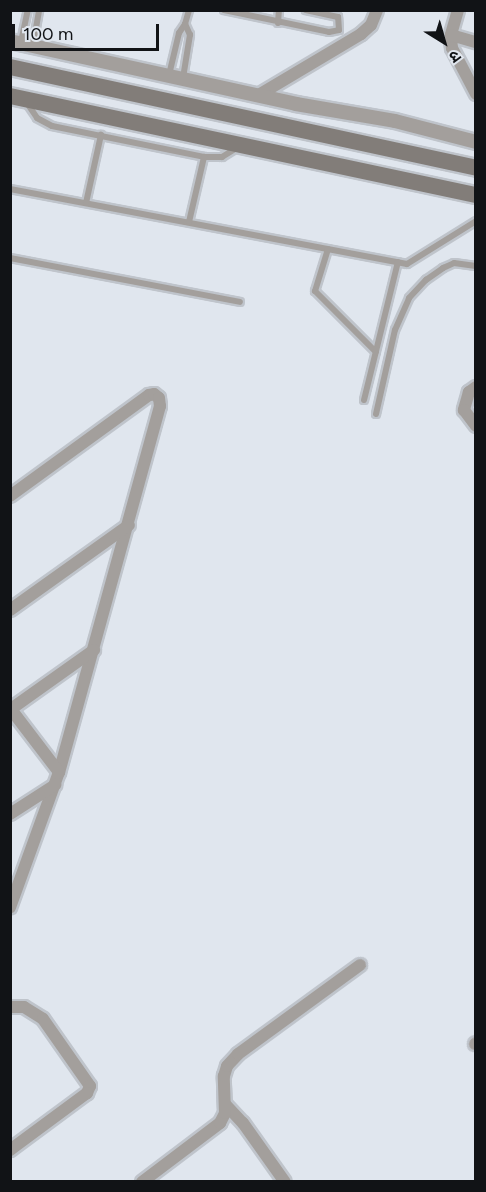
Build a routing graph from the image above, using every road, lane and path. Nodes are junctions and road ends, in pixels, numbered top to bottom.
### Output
1 (28, 10) edge
2 (39, 10) edge
3 (189, 10) edge
4 (224, 10) edge
5 (279, 10) edge
6 (306, 10) edge
7 (377, 10) edge
8 (458, 10) edge
9 (278, 22) junction
10 (185, 24) junction
11 (331, 33) junction
12 (451, 35) junction
13 (476, 42) edge
14 (21, 43) edge
15 (336, 49) junction
16 (10, 68) edge
17 (176, 77) junction
18 (476, 94) edge
19 (257, 96) junction
20 (18, 98) edge
21 (171, 102) junction
22 (101, 135) junction
23 (476, 142) edge
24 (240, 145) junction
25 (386, 148) junction
26 (204, 157) junction
27 (476, 168) edge
28 (381, 174) junction
29 (10, 189) edge
30 (476, 195) edge
31 (86, 203) junction
32 (476, 221) edge
33 (189, 222) junction
34 (328, 249) junction
35 (10, 258) edge
36 (398, 262) junction
37 (476, 266) edge
38 (240, 303) dead end
39 (376, 352) junction
40 (476, 387) edge
41 (364, 400) dead end
42 (376, 414) dead end
43 (476, 426) edge
44 (10, 496) edge
45 (129, 525) junction
46 (10, 610) edge
47 (94, 650) junction
48 (11, 709) edge
49 (57, 778) junction
50 (10, 814) edge
51 (25, 869) junction
52 (10, 873) edge
53 (10, 908) edge
54 (360, 965) dead end
55 (10, 1007) edge
56 (225, 1104) junction
57 (12, 1146) edge
58 (142, 1182) edge
59 (285, 1182) edge

1 - 14 lane
2 - 14 lane
3 - 10 lane
4 - 9 lane
5 - 9 lane
6 - 11 lane
7 - 15 street
8 - 12 street
9 - 11 lane
10 - 17 lane
10 - 17 lane
11 - 15 lane
12 - 13 street
12 - 18 street
14 - 17 street
15 - 19 street
16 - 21 main road
17 - 19 street
17 - 21 street
19 - 23 street
20 - 22 lane
20 - 24 main road
21 - 25 main road
22 - 26 lane
22 - 31 lane
24 - 26 lane
24 - 28 main road
25 - 27 main road
25 - 28 main road
26 - 33 lane
28 - 30 main road
29 - 31 lane
31 - 33 lane
32 - 36 lane
33 - 34 lane
34 - 36 lane
34 - 39 lane
35 - 38 lane
36 - 39 lane
37 - 42 lane
39 - 41 lane
40 - 43 street
44 - 45 street
45 - 46 street
45 - 47 street
47 - 48 street
47 - 49 street
48 - 49 street
49 - 50 street
49 - 51 street
51 - 52 street
51 - 53 street
54 - 56 street
55 - 57 street
56 - 58 street
56 - 59 street

